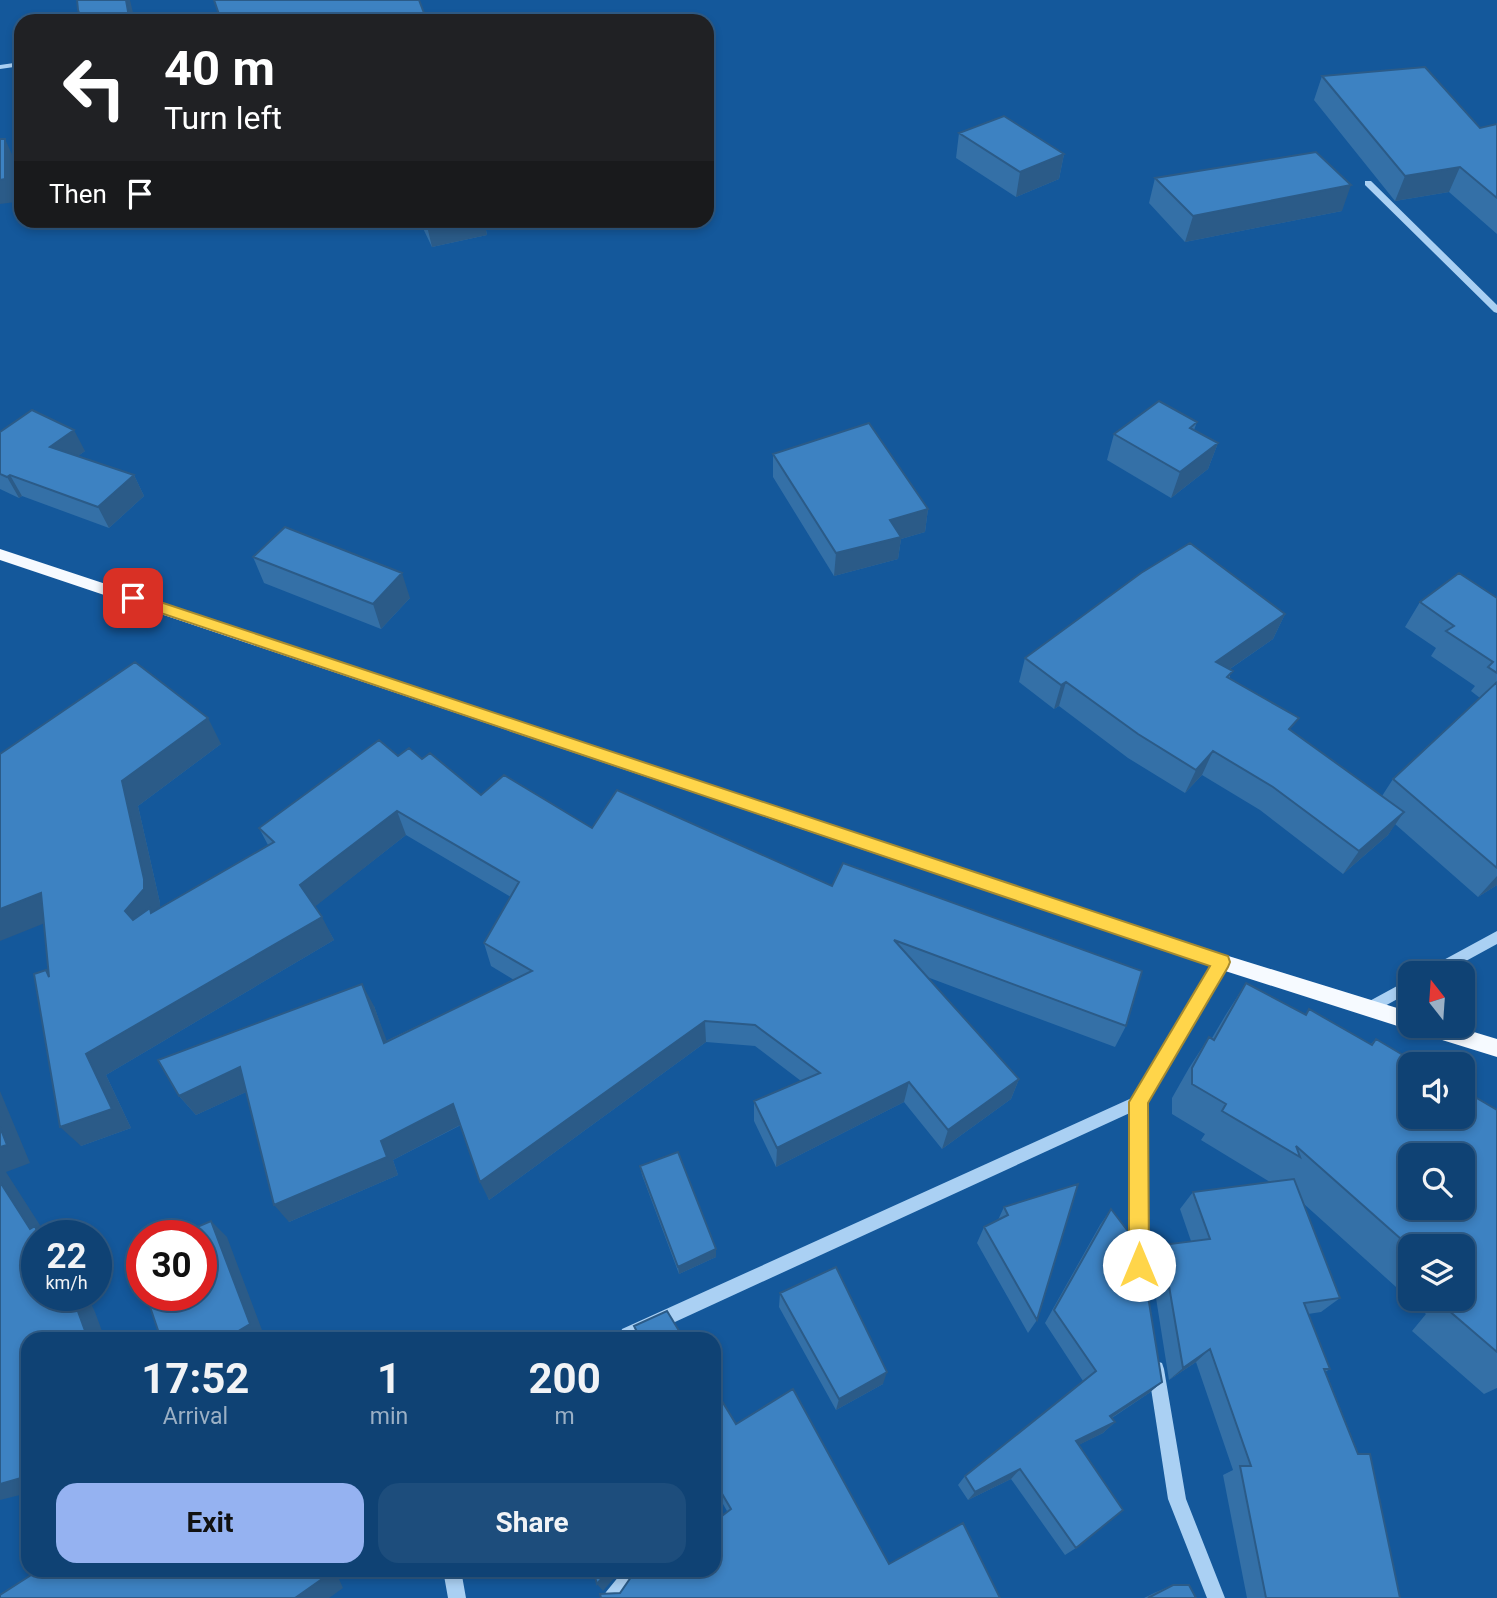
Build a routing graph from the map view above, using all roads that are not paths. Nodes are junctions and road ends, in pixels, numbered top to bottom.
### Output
1 (1368, 183) dead end
2 (1497, 310) edge
3 (0, 554) edge
4 (1497, 937) edge
5 (1454, 961) edge
6 (1222, 962) junction
7 (1398, 992) edge
8 (1369, 1008) junction
9 (1398, 1017) edge
10 (1465, 1038) edge
11 (1497, 1048) edge
12 (1139, 1102) junction
13 (1141, 1279) edge
14 (635, 1332) edge
15 (1152, 1348) edge
16 (453, 1577) edge
17 (629, 1577) edge
18 (457, 1598) edge
19 (612, 1598) edge
20 (1216, 1598) edge

1 - 2 street
3 - 6 main road
4 - 5 street
6 - 8 main road
6 - 12 street
7 - 8 street
8 - 9 main road
10 - 11 main road
12 - 13 street
12 - 14 street
15 - 20 street
16 - 18 street
17 - 19 street

